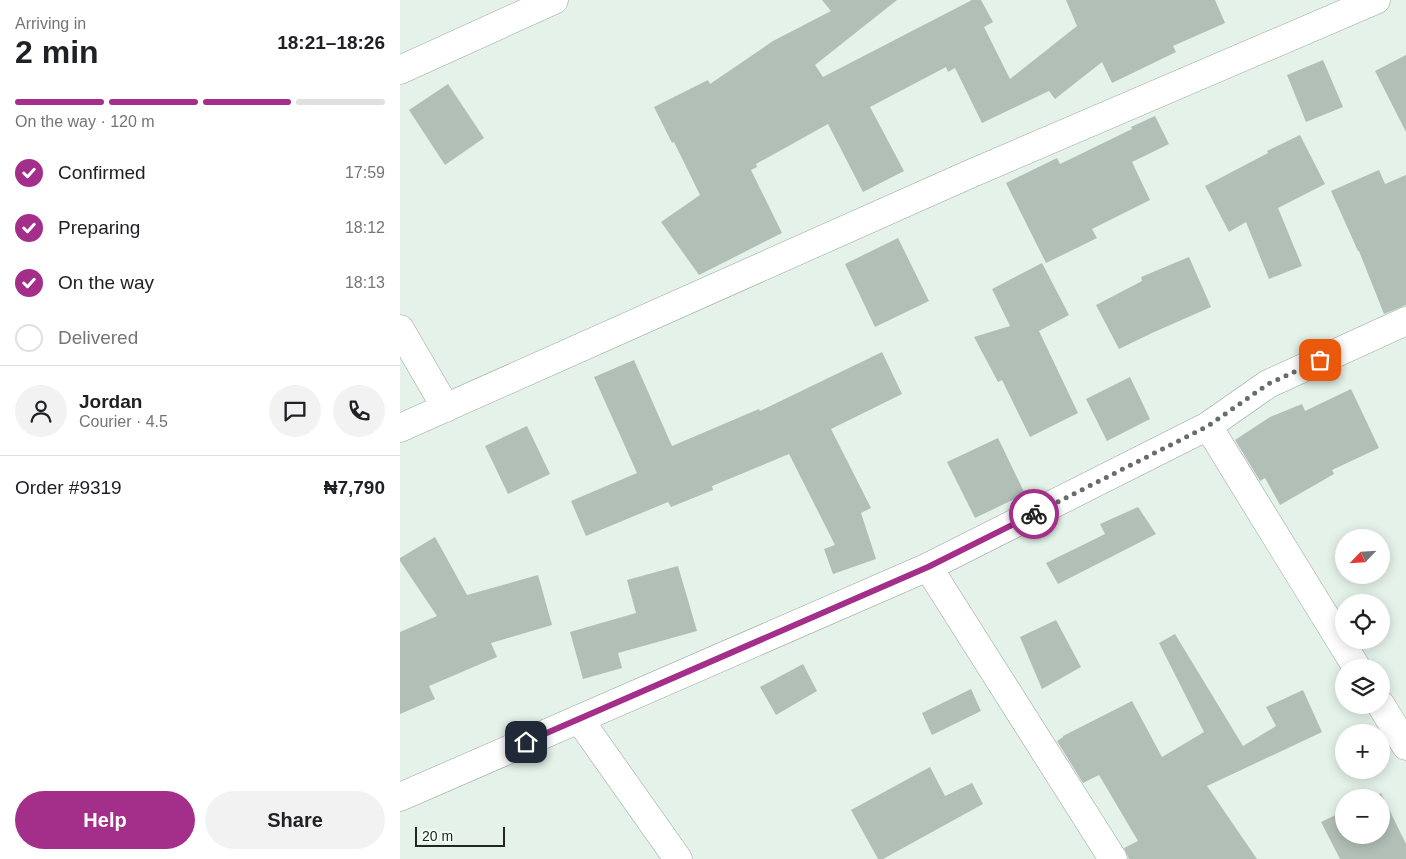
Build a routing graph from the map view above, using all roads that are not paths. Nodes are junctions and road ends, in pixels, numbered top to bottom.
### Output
1 (554, 0) edge
2 (1376, 0) edge
3 (400, 70) edge
4 (1406, 320) edge
5 (400, 329) edge
6 (446, 408) junction
7 (1208, 426) junction
8 (400, 428) edge
9 (928, 567) junction
10 (1352, 659) edge
11 (1386, 714) edge
12 (580, 719) junction
13 (1406, 746) edge
14 (400, 797) edge
15 (678, 859) edge
16 (1113, 859) edge

1 - 3 street
2 - 6 street
4 - 7 street
5 - 6 street
6 - 8 street
7 - 9 street
7 - 10 street
9 - 12 street
9 - 16 street
11 - 13 street
12 - 14 street
12 - 15 street

